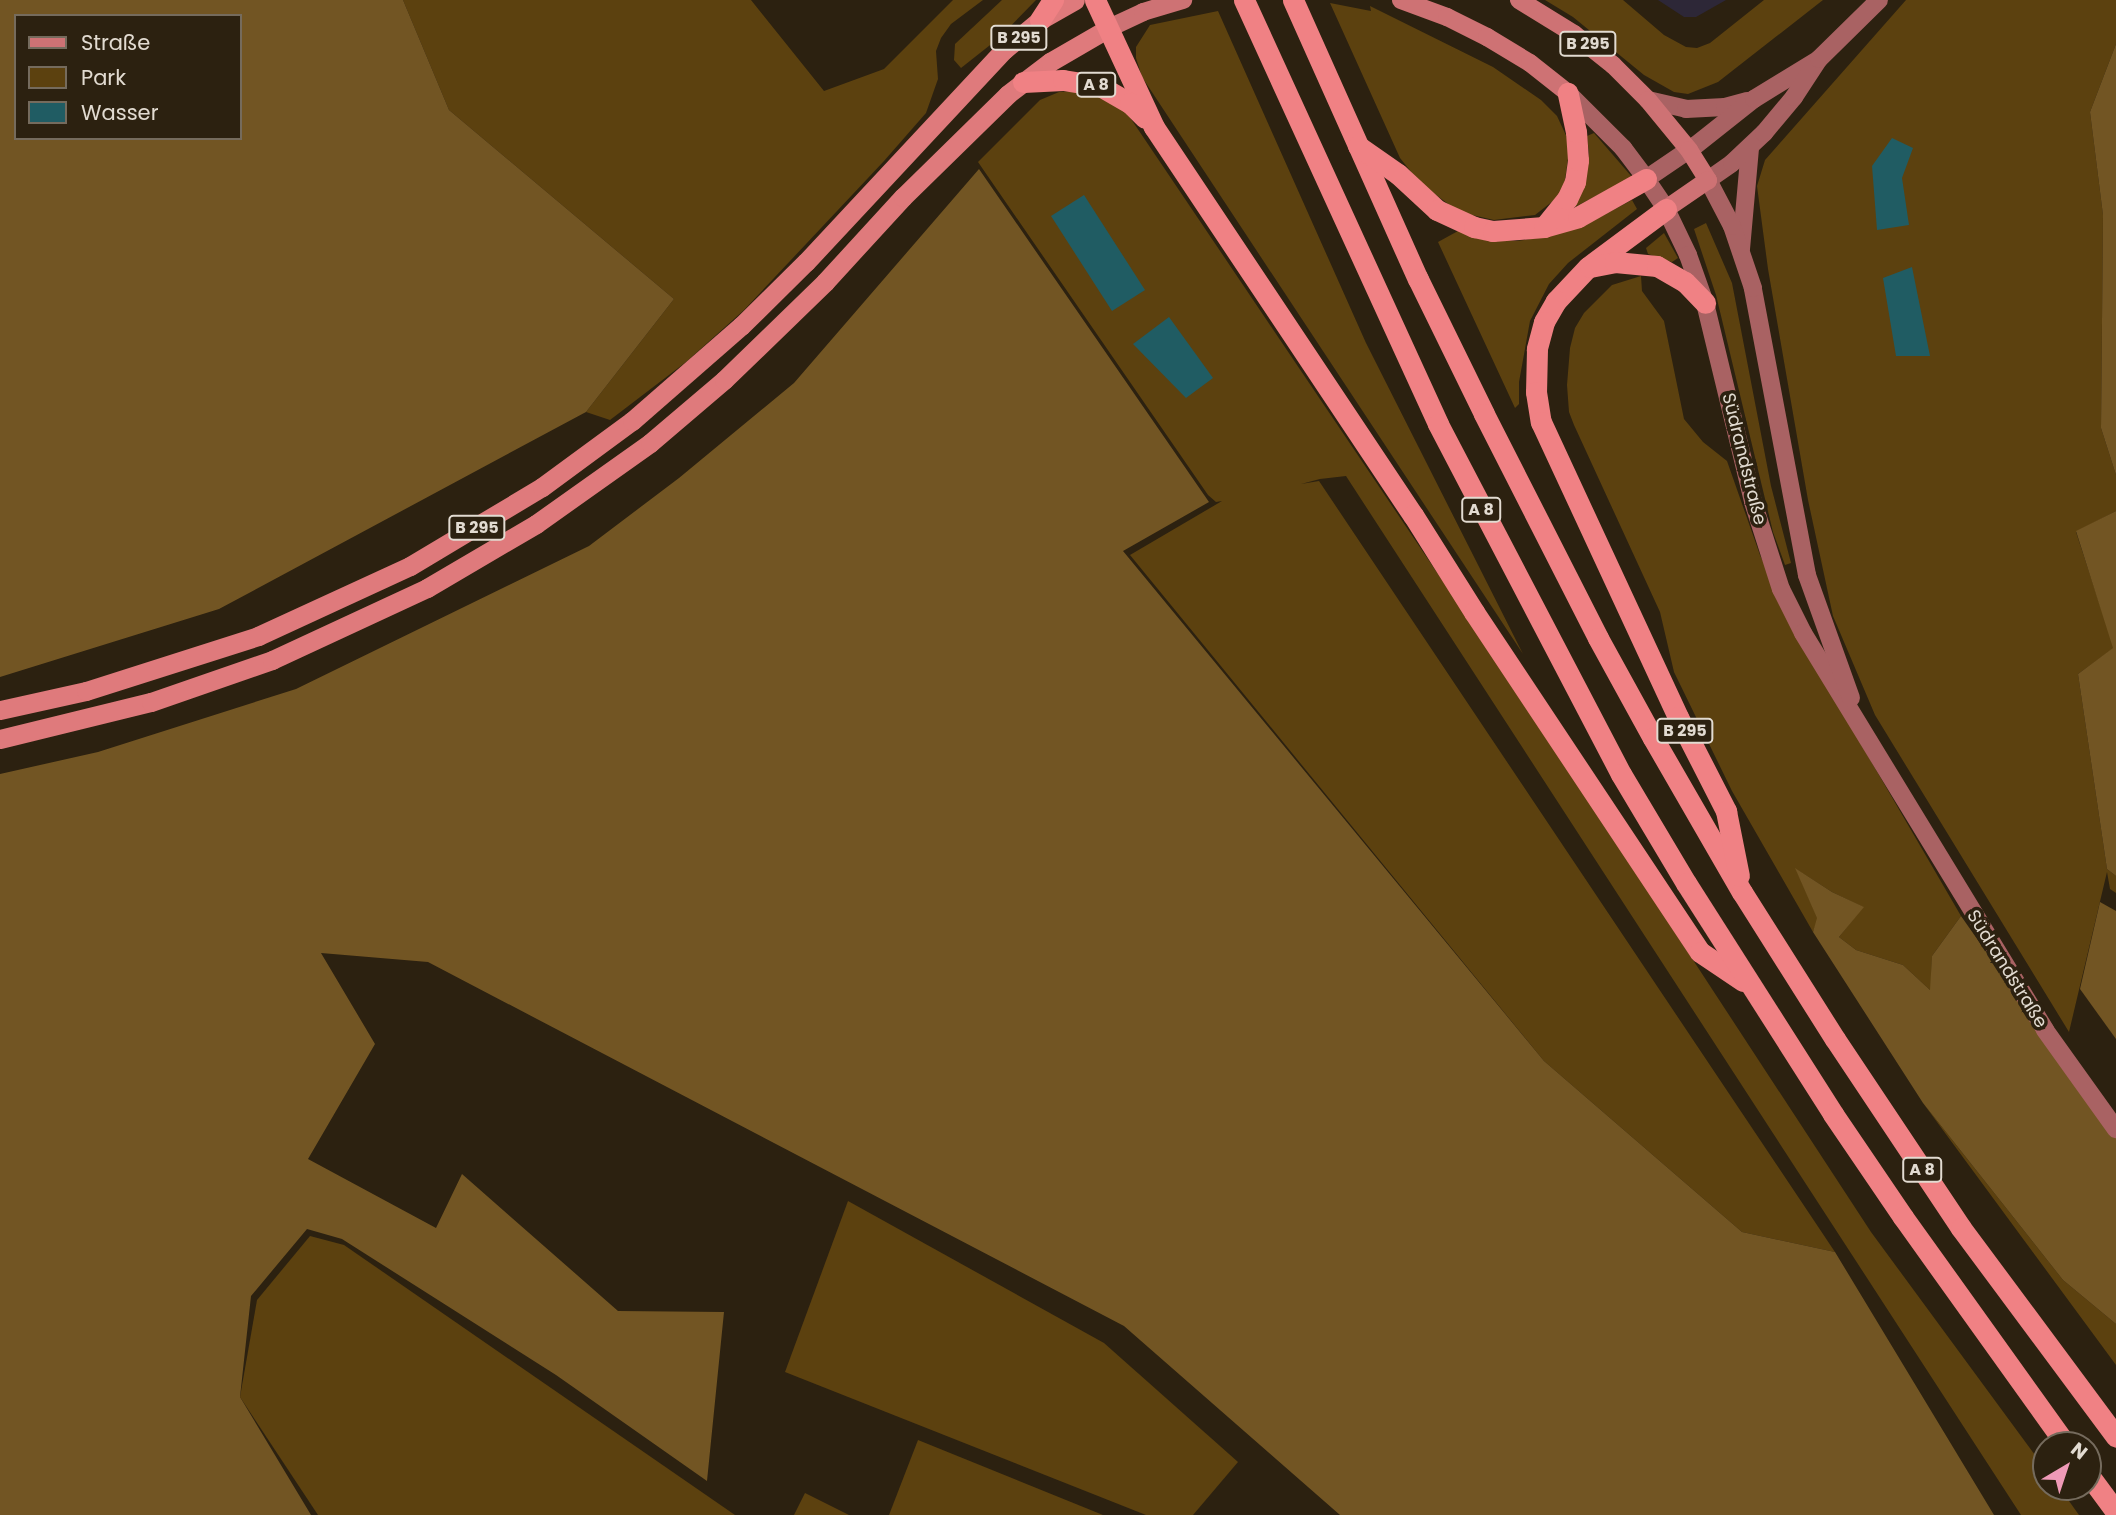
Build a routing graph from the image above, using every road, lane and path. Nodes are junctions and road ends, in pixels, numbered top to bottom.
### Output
1 (1053, 0) edge
2 (1075, 0) edge
3 (1095, 0) edge
4 (1244, 0) edge
5 (1293, 0) edge
6 (1401, 0) edge
7 (1519, 0) edge
8 (1179, 1) edge
9 (1877, 2) edge
10 (1040, 20) junction
11 (1107, 29) junction
12 (1819, 59) junction
13 (1023, 82) junction
14 (1568, 93) junction
15 (1754, 99) junction
16 (1648, 100) junction
17 (1154, 127) junction
18 (1357, 145) junction
19 (1749, 148) junction
20 (1689, 150) junction
21 (1646, 178) junction
22 (1708, 180) junction
23 (1666, 209) junction
24 (1544, 227) junction
25 (1741, 250) junction
26 (1588, 267) junction
27 (1705, 303) junction
28 (0, 710) edge
29 (1862, 731) junction
30 (0, 739) edge
31 (1742, 892) junction
32 (1750, 985) junction
33 (2116, 1129) edge
34 (2056, 1431) edge
35 (2116, 1437) edge
36 (2102, 1493) edge
37 (2116, 1512) edge

1 - 10 highway
2 - 10 highway, B 295
3 - 11 highway
4 - 32 highway, A 8
5 - 18 highway, A 8
6 - 14 main road, B 295
7 - 16 main road, B 295
8 - 11 main road, B 295
9 - 12 main road
10 - 28 highway, B 295
11 - 13 highway, B 295
11 - 17 highway, A 8
12 - 15 main road
12 - 19 main road
13 - 17 highway, A 8
13 - 30 highway, B 295
14 - 21 main road, B 295
14 - 24 highway
15 - 16 main road
15 - 20 main road
16 - 20 main road, B 295
17 - 32 highway, A 8
18 - 24 highway
18 - 31 highway, A 8
19 - 22 main road
19 - 25 main road
20 - 21 main road
20 - 22 main road, B 295
21 - 23 main road, Südrandstraße / B 295
21 - 24 highway
22 - 23 main road
22 - 25 main road, Südrandstraße
23 - 26 highway
23 - 27 main road, Südrandstraße
25 - 29 main road, Südrandstraße
26 - 27 highway
26 - 31 highway, B 295
27 - 29 main road, Südrandstraße
29 - 33 main road, Südrandstraße
31 - 35 highway, A 8
32 - 34 highway, A 8
36 - 37 highway

